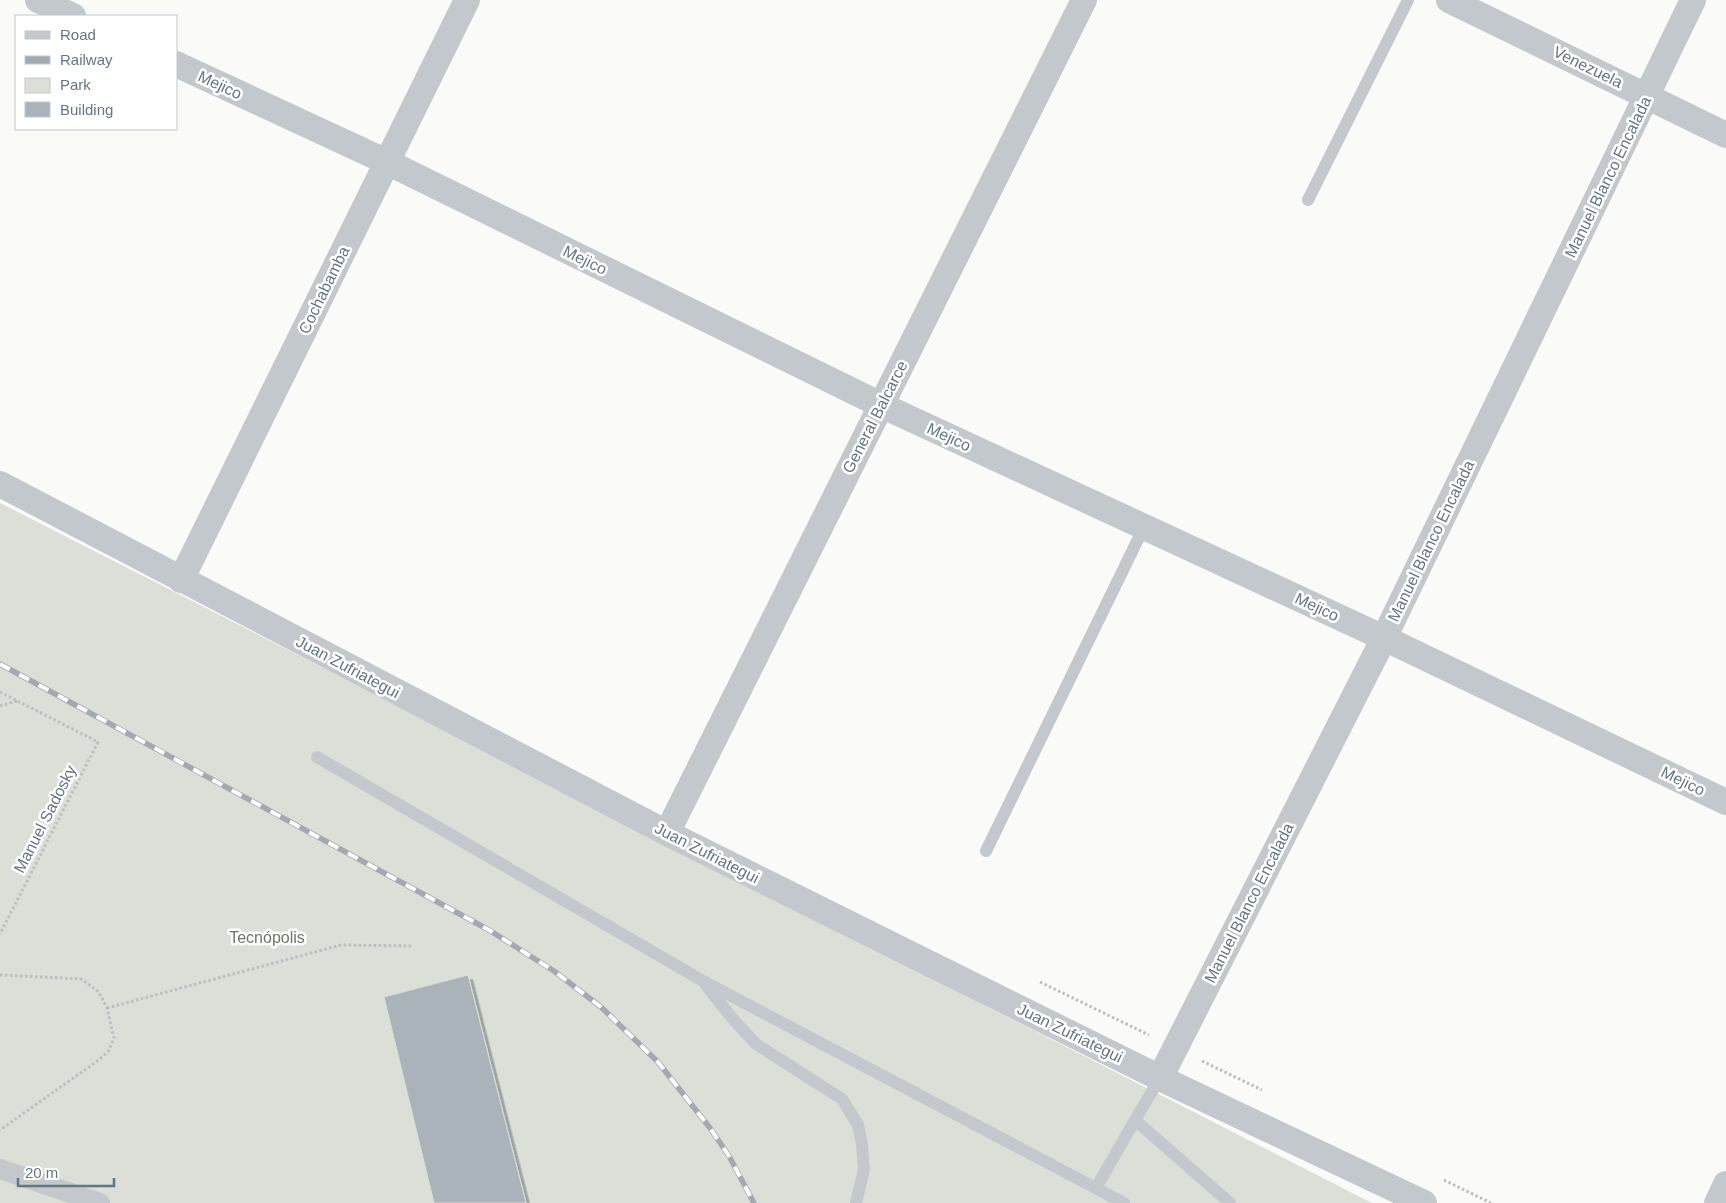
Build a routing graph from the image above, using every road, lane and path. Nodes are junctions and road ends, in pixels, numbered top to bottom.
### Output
1 (38, 0) edge
2 (467, 0) edge
3 (1084, 0) edge
4 (1408, 0) edge
5 (1449, 0) edge
6 (1693, 0) edge
7 (71, 15) edge
8 (178, 65) edge
9 (1647, 96) junction
10 (1726, 135) edge
11 (387, 162) junction
12 (1308, 200) dead end
13 (881, 405) junction
14 (0, 484) edge
15 (1144, 527) junction
16 (181, 580) junction
17 (1384, 638) junction
18 (0, 692) edge
19 (18, 701) junction
20 (0, 706) edge
21 (318, 758) dead end
22 (1726, 802) edge
23 (667, 834) junction
24 (986, 851) dead end
25 (0, 934) edge
26 (412, 946) dead end
27 (0, 975) edge
28 (1033, 979) dead end
29 (703, 981) junction
30 (107, 1008) junction
31 (1175, 1048) junction
32 (1160, 1078) junction
33 (1269, 1094) dead end
34 (1135, 1120) junction
35 (0, 1130) edge
36 (0, 1169) edge
37 (1437, 1177) dead end
38 (1726, 1184) edge
39 (1096, 1188) junction
40 (100, 1203) edge
41 (856, 1203) edge
42 (1124, 1203) edge
43 (1230, 1203) edge
44 (1424, 1203) edge
45 (1490, 1203) edge
46 (1717, 1203) edge

1 - 7 street
2 - 11 street, Cochabamba
3 - 13 street, General Balcarce
4 - 12 lane
5 - 9 street, Venezuela
6 - 9 street, Manuel Blanco Encalada
8 - 11 street, Mejico
9 - 10 street, Venezuela
9 - 17 street, Manuel Blanco Encalada
11 - 13 street, Mejico
11 - 16 street, Cochabamba
13 - 15 street, Mejico
13 - 23 street, General Balcarce
14 - 16 street, Juan Zufriategui
15 - 17 street, Mejico
15 - 24 lane
16 - 23 street, Juan Zufriategui
17 - 22 street, Mejico
17 - 31 street, Manuel Blanco Encalada
18 - 19 path
19 - 20 path
19 - 25 path, Manuel Sadosky
21 - 29 lane
23 - 32 street, Juan Zufriategui
26 - 30 path
27 - 30 path
28 - 31 path
29 - 39 lane
29 - 41 lane
30 - 35 path
31 - 32 street, Manuel Blanco Encalada
31 - 33 path
32 - 34 lane
32 - 44 street, Juan Zufriategui
34 - 39 lane
34 - 43 lane
36 - 40 street
37 - 45 path
38 - 46 street
39 - 42 lane

